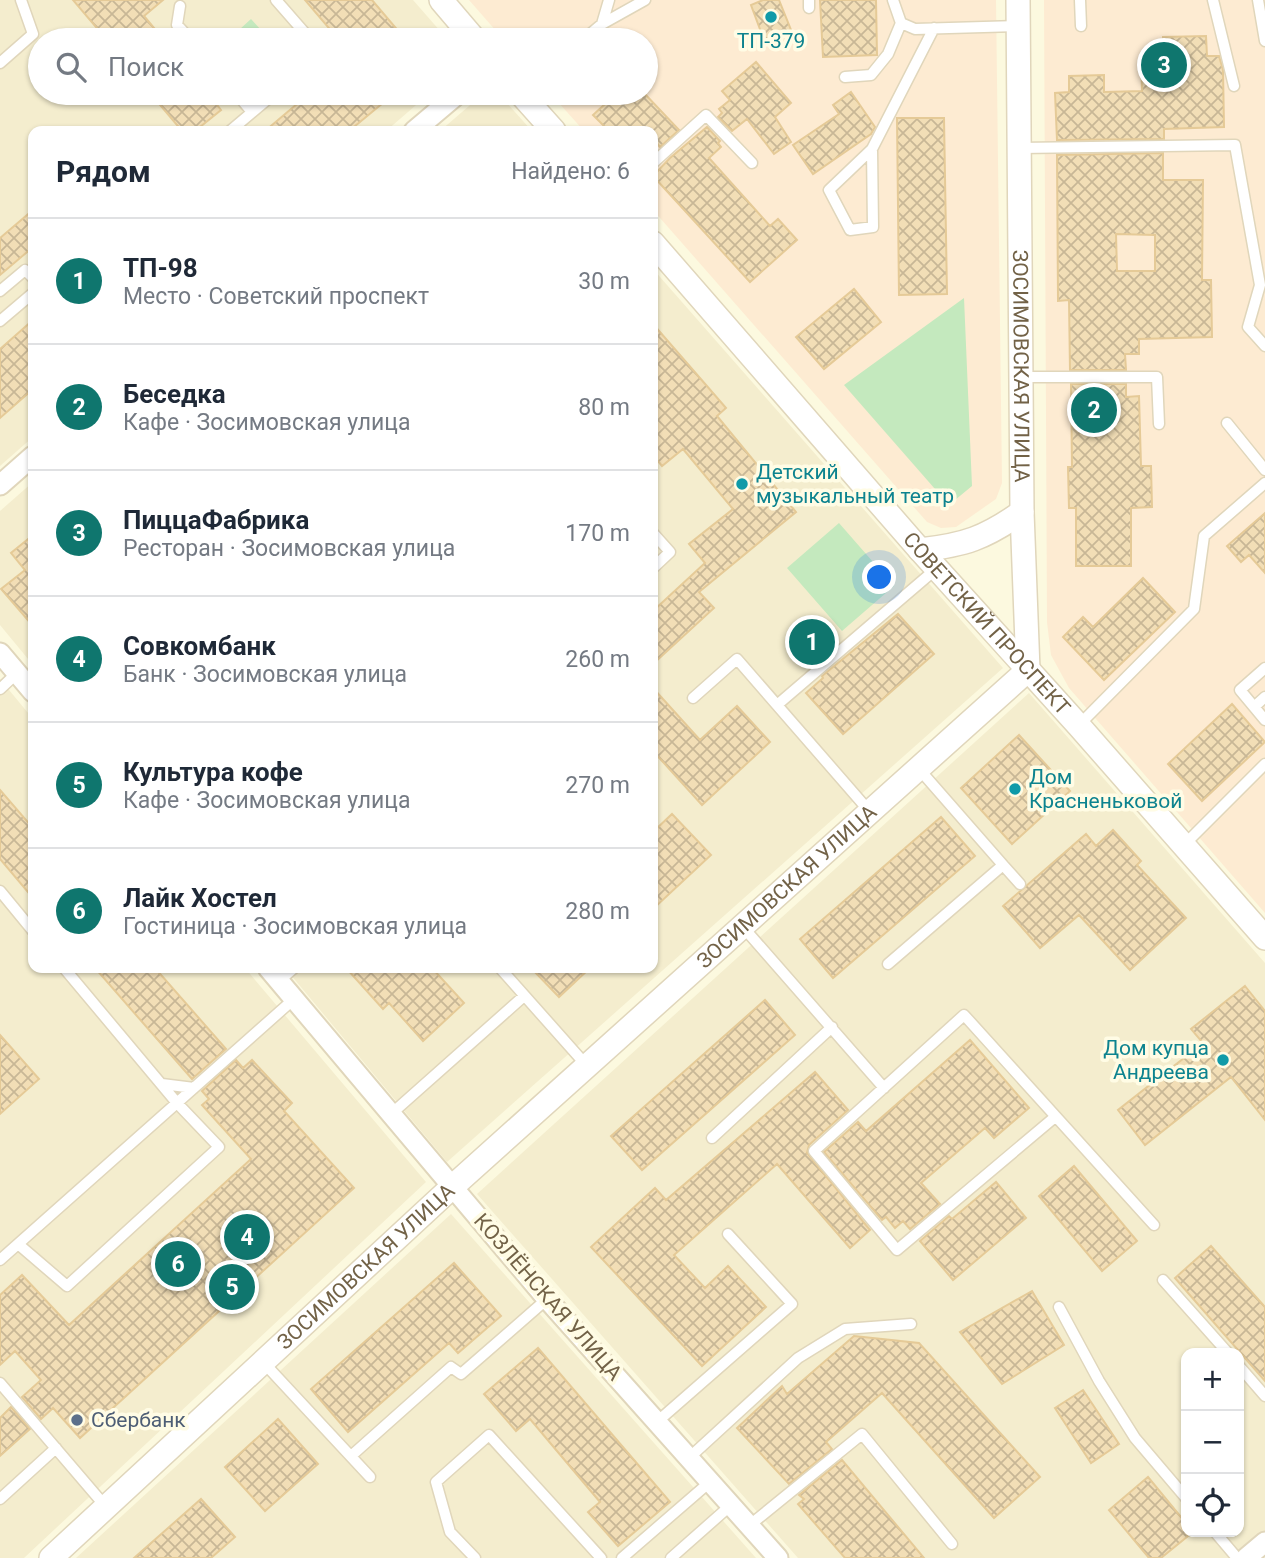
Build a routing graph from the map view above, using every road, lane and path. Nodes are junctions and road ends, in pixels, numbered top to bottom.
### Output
1 (21, 0) edge
2 (276, 0) edge
3 (440, 0) edge
4 (609, 0) edge
5 (645, 0) edge
6 (893, 0) edge
7 (1018, 0) edge
8 (1080, 0) edge
9 (1213, 0) edge
10 (1258, 0) edge
11 (180, 6) dead end
12 (901, 23) junction
13 (602, 24) junction
14 (1018, 26) junction
15 (1081, 26) dead end
16 (31, 28) edge
17 (180, 28) edge
18 (300, 28) edge
19 (464, 28) edge
20 (597, 28) edge
21 (934, 28) junction
22 (28, 38) edge
23 (1265, 41) edge
24 (0, 63) edge
25 (845, 77) dead end
26 (1234, 86) dead end
27 (246, 105) edge
28 (260, 105) edge
29 (444, 105) edge
30 (532, 105) edge
31 (252, 112) junction
32 (236, 126) edge
33 (420, 126) edge
34 (550, 126) edge
35 (1019, 148) junction
36 (872, 149) junction
37 (658, 158) edge
38 (752, 163) dead end
39 (658, 249) edge
40 (28, 273) edge
41 (0, 291) edge
42 (28, 297) edge
43 (0, 321) edge
44 (1265, 346) edge
45 (1021, 377) junction
46 (1227, 423) dead end
47 (1158, 424) dead end
48 (28, 460) edge
49 (1265, 470) edge
50 (1265, 483) edge
51 (0, 485) edge
52 (1022, 512) junction
53 (658, 539) edge
54 (920, 550) junction
55 (658, 563) edge
56 (937, 569) junction
57 (0, 653) edge
58 (1265, 668) edge
59 (1028, 670) junction
60 (17, 673) junction
61 (28, 686) edge
62 (0, 689) edge
63 (1265, 697) edge
64 (693, 698) dead end
65 (777, 705) junction
66 (1254, 707) junction
67 (1265, 720) edge
68 (1079, 726) junction
69 (1265, 764) edge
70 (919, 769) junction
71 (870, 813) junction
72 (1184, 846) junction
73 (1003, 864) junction
74 (1020, 884) dead end
75 (0, 891) edge
76 (28, 925) edge
77 (743, 927) junction
78 (1265, 938) edge
79 (888, 964) dead end
80 (68, 973) edge
81 (281, 973) edge
82 (504, 973) edge
83 (524, 996) junction
84 (294, 999) junction
85 (831, 1027) junction
86 (587, 1067) junction
87 (162, 1084) junction
88 (194, 1088) junction
89 (884, 1088) junction
90 (177, 1103) junction
91 (390, 1115) junction
92 (1055, 1116) junction
93 (712, 1138) dead end
94 (452, 1188) junction
95 (1154, 1225) dead end
96 (728, 1234) dead end
97 (18, 1244) junction
98 (0, 1259) edge
99 (1163, 1280) dead end
100 (547, 1299) junction
101 (1059, 1307) dead end
102 (911, 1324) dead end
103 (1224, 1348) edge
104 (263, 1362) junction
105 (1244, 1372) edge
106 (0, 1383) edge
107 (1265, 1396) edge
108 (658, 1421) junction
109 (56, 1448) junction
110 (351, 1456) junction
111 (690, 1457) junction
112 (370, 1477) dead end
113 (711, 1481) junction
114 (1181, 1492) edge
115 (0, 1499) edge
116 (732, 1505) junction
117 (106, 1507) junction
118 (750, 1525) junction
119 (1219, 1537) edge
120 (1265, 1542) edge
121 (952, 1544) dead end
122 (51, 1558) edge
123 (475, 1558) edge
124 (601, 1558) edge
125 (622, 1558) edge
126 (671, 1558) edge
127 (778, 1558) edge
128 (1237, 1558) edge
129 (1246, 1558) edge

1 - 16 lane
2 - 18 lane
3 - 19 street
4 - 13 lane
5 - 13 lane
6 - 12 lane
7 - 14 street, ЗОСИМОВСКАЯ УЛИЦА
8 - 15 lane
9 - 26 lane
10 - 23 lane
11 - 17 lane
12 - 21 lane
12 - 25 lane
13 - 20 lane
14 - 21 lane
14 - 35 street, ЗОСИМОВСКАЯ УЛИЦА
21 - 36 lane
22 - 24 lane
27 - 31 lane
28 - 31 lane
29 - 33 street
30 - 34 street
31 - 32 lane
35 - 44 lane
35 - 45 street, ЗОСИМОВСКАЯ УЛИЦА
36 - 36 lane
37 - 38 lane
39 - 54 street, СОВЕТСКИЙ ПРОСПЕКТ
40 - 41 lane
42 - 43 lane
45 - 47 lane
45 - 52 street, ЗОСИМОВСКАЯ УЛИЦА
46 - 49 lane
48 - 51 street
50 - 68 lane
52 - 54 street
52 - 59 street, ЗОСИМОВСКАЯ УЛИЦА
53 - 55 lane
54 - 56 street, СОВЕТСКИЙ ПРОСПЕКТ
56 - 59 street, СОВЕТСКИЙ ПРОСПЕКТ
56 - 65 lane
57 - 60 street
58 - 66 lane
59 - 68 street, СОВЕТСКИЙ ПРОСПЕКТ
59 - 70 street, ЗОСИМОВСКАЯ УЛИЦА
60 - 61 street
60 - 62 lane
63 - 66 lane
64 - 65 lane
65 - 71 lane
66 - 67 lane
68 - 72 street, СОВЕТСКИЙ ПРОСПЕКТ
69 - 72 lane
70 - 71 street, ЗОСИМОВСКАЯ УЛИЦА
70 - 73 lane
71 - 77 street, ЗОСИМОВСКАЯ УЛИЦА
72 - 78 street, СОВЕТСКИЙ ПРОСПЕКТ
73 - 74 lane
73 - 79 lane
75 - 76 lane
77 - 85 lane
77 - 86 street, ЗОСИМОВСКАЯ УЛИЦА
80 - 87 lane
81 - 84 street, КОЗЛЁНСКАЯ УЛИЦА
82 - 83 lane
83 - 86 lane
83 - 91 lane
84 - 88 lane
84 - 91 street, КОЗЛЁНСКАЯ УЛИЦА
85 - 89 lane
85 - 93 lane
86 - 94 street, ЗОСИМОВСКАЯ УЛИЦА
87 - 88 lane
87 - 90 lane
88 - 90 lane
89 - 92 lane
89 - 92 lane
90 - 97 lane
90 - 97 lane
91 - 94 street, КОЗЛЁНСКАЯ УЛИЦА
92 - 95 lane
94 - 100 street, КОЗЛЁНСКАЯ УЛИЦА
94 - 104 street, ЗОСИМОВСКАЯ УЛИЦА
96 - 108 lane
97 - 98 lane
99 - 103 lane
100 - 108 street, КОЗЛЁНСКАЯ УЛИЦА
100 - 110 lane
101 - 114 lane
102 - 111 lane
104 - 110 lane
104 - 117 street, ЗОСИМОВСКАЯ УЛИЦА
105 - 107 lane
106 - 109 lane
108 - 111 street, КОЗЛЁНСКАЯ УЛИЦА
109 - 115 lane
109 - 117 lane
110 - 112 lane
111 - 113 street, КОЗЛЁНСКАЯ УЛИЦА
113 - 116 street, КОЗЛЁНСКАЯ УЛИЦА
113 - 125 lane
116 - 118 street, КОЗЛЁНСКАЯ УЛИЦА
116 - 126 lane
117 - 122 street, ЗОСИМОВСКАЯ УЛИЦА
118 - 121 lane
118 - 127 street, КОЗЛЁНСКАЯ УЛИЦА
119 - 128 lane
120 - 129 street
123 - 124 lane

